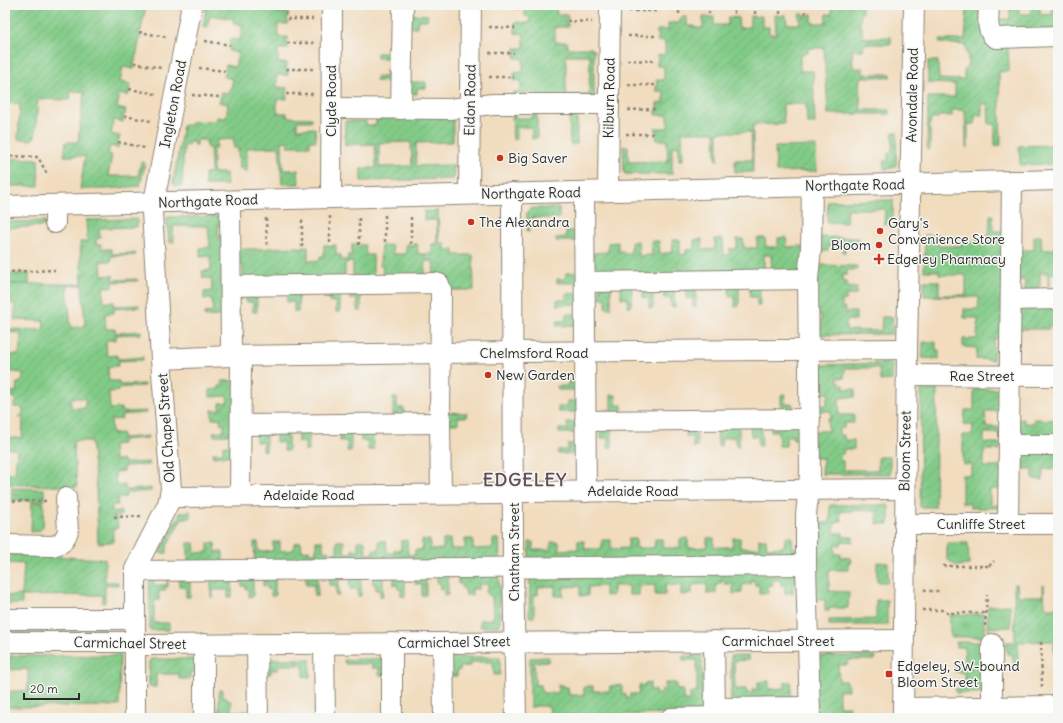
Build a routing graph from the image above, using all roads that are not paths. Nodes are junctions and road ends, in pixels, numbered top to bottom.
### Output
1 (192, 5) edge
2 (403, 5) edge
3 (471, 5) edge
4 (914, 5) edge
5 (989, 5) edge
6 (332, 12) edge
7 (610, 18) edge
8 (1058, 36) edge
9 (331, 101) junction
10 (469, 107) junction
11 (609, 108) junction
12 (401, 109) junction
13 (1058, 180) edge
14 (1012, 181) junction
15 (911, 184) junction
16 (812, 186) junction
17 (608, 191) junction
18 (584, 192) junction
19 (512, 193) junction
20 (469, 194) junction
21 (331, 197) junction
22 (230, 201) junction
23 (153, 203) junction
24 (5, 206) edge
25 (808, 279) junction
26 (585, 282) junction
27 (231, 286) junction
28 (1058, 299) edge
29 (1012, 300) junction
30 (907, 349) junction
31 (808, 350) junction
32 (513, 352) junction
33 (585, 352) junction
34 (440, 353) junction
35 (236, 356) junction
36 (161, 359) junction
37 (907, 375) junction
38 (1010, 376) junction
39 (1058, 376) edge
40 (810, 419) junction
41 (585, 421) junction
42 (440, 423) junction
43 (242, 425) junction
44 (1009, 445) junction
45 (1058, 445) edge
46 (904, 489) junction
47 (808, 490) junction
48 (586, 492) junction
49 (513, 493) junction
50 (441, 494) junction
51 (170, 496) junction
52 (240, 496) junction
53 (66, 500) road end
54 (904, 524) junction
55 (1008, 524) junction
56 (1058, 524) edge
57 (5, 545) edge
58 (806, 565) junction
59 (513, 568) junction
60 (135, 571) junction
61 (5, 619) edge
62 (134, 619) junction
63 (989, 636) road end
64 (807, 640) junction
65 (903, 640) junction
66 (714, 641) junction
67 (5, 642) edge
68 (514, 642) junction
69 (135, 643) junction
70 (392, 643) junction
71 (443, 643) junction
72 (204, 644) junction
73 (324, 644) junction
74 (257, 645) junction
75 (1050, 706) edge
76 (983, 711) edge
77 (810, 713) edge
78 (903, 713) edge
79 (715, 714) edge
80 (135, 718) edge
81 (204, 718) edge
82 (258, 718) edge
83 (325, 718) edge
84 (392, 718) edge
85 (444, 718) edge
86 (516, 718) edge
87 (671, 718) edge

1 - 23 street, Ingleton Road
2 - 12 street
3 - 10 street, Eldon Road
4 - 15 street, Avondale Road
5 - 8 street
6 - 9 street, Clyde Road
7 - 11 street, Kilburn Road
9 - 12 street
9 - 21 street, Clyde Road
10 - 11 street
10 - 12 street
10 - 20 street, Eldon Road
11 - 17 street, Kilburn Road
13 - 14 street, Northgate Road
14 - 15 street, Northgate Road
14 - 29 street
15 - 16 street, Northgate Road
15 - 30 street, Bloom Street
16 - 17 street, Northgate Road
16 - 25 street
17 - 18 street, Northgate Road
18 - 19 street, Northgate Road
18 - 26 street
19 - 20 street, Northgate Road
19 - 32 street, Chatham Street
20 - 21 street, Northgate Road
21 - 22 street, Northgate Road
22 - 23 street, Northgate Road
22 - 27 street
23 - 24 street, Northgate Road
23 - 36 street, Old Chapel Street
25 - 26 street
25 - 31 street
26 - 33 street
27 - 34 street
27 - 35 street
28 - 29 street
29 - 38 street
30 - 31 street, Chelmsford Road
30 - 37 street, Bloom Street
31 - 33 street, Chelmsford Road
31 - 40 street
32 - 33 street, Chelmsford Road
32 - 34 street, Chelmsford Road
32 - 49 street, Chatham Street
33 - 41 street
34 - 35 street, Chelmsford Road
34 - 42 street
35 - 36 street, Chelmsford Road
35 - 43 street
36 - 51 street, Old Chapel Street
37 - 38 street, Rae Street
37 - 46 street, Bloom Street
38 - 39 street, Rae Street
38 - 44 street
40 - 41 street
40 - 47 street
41 - 48 street
42 - 43 street
42 - 50 street
43 - 52 street
44 - 45 street
44 - 55 street
46 - 47 street, Adelaide Road
46 - 54 street, Bloom Street
47 - 48 street, Adelaide Road
47 - 58 street
48 - 49 street, Adelaide Road
49 - 50 street, Adelaide Road
49 - 59 street, Chatham Street
50 - 52 street, Adelaide Road
51 - 52 street, Adelaide Road
51 - 60 street, Old Chapel Street
53 - 57 street
54 - 55 street, Cunliffe Street
54 - 65 street, Bloom Street
55 - 56 street, Cunliffe Street
58 - 59 street
58 - 64 street
59 - 60 street
59 - 68 street, Chatham Street
60 - 62 street, Old Chapel Street
61 - 62 street, Carmichael Street
62 - 69 street, Old Chapel Street
63 - 76 street
64 - 65 street, Carmichael Street
64 - 66 street, Carmichael Street
64 - 77 street
65 - 78 street, Bloom Street
66 - 68 street, Carmichael Street
66 - 79 street
67 - 69 street, Carmichael Street
68 - 71 street, Carmichael Street
68 - 86 street, Chatham Street
69 - 72 street, Carmichael Street
69 - 80 street, Old Chapel Street
70 - 71 street, Carmichael Street
70 - 73 street, Carmichael Street
70 - 84 street
71 - 85 street
72 - 74 street, Carmichael Street
72 - 81 street
73 - 74 street, Carmichael Street
73 - 83 street
74 - 82 street
75 - 76 street
76 - 78 street
77 - 79 street
79 - 87 street

